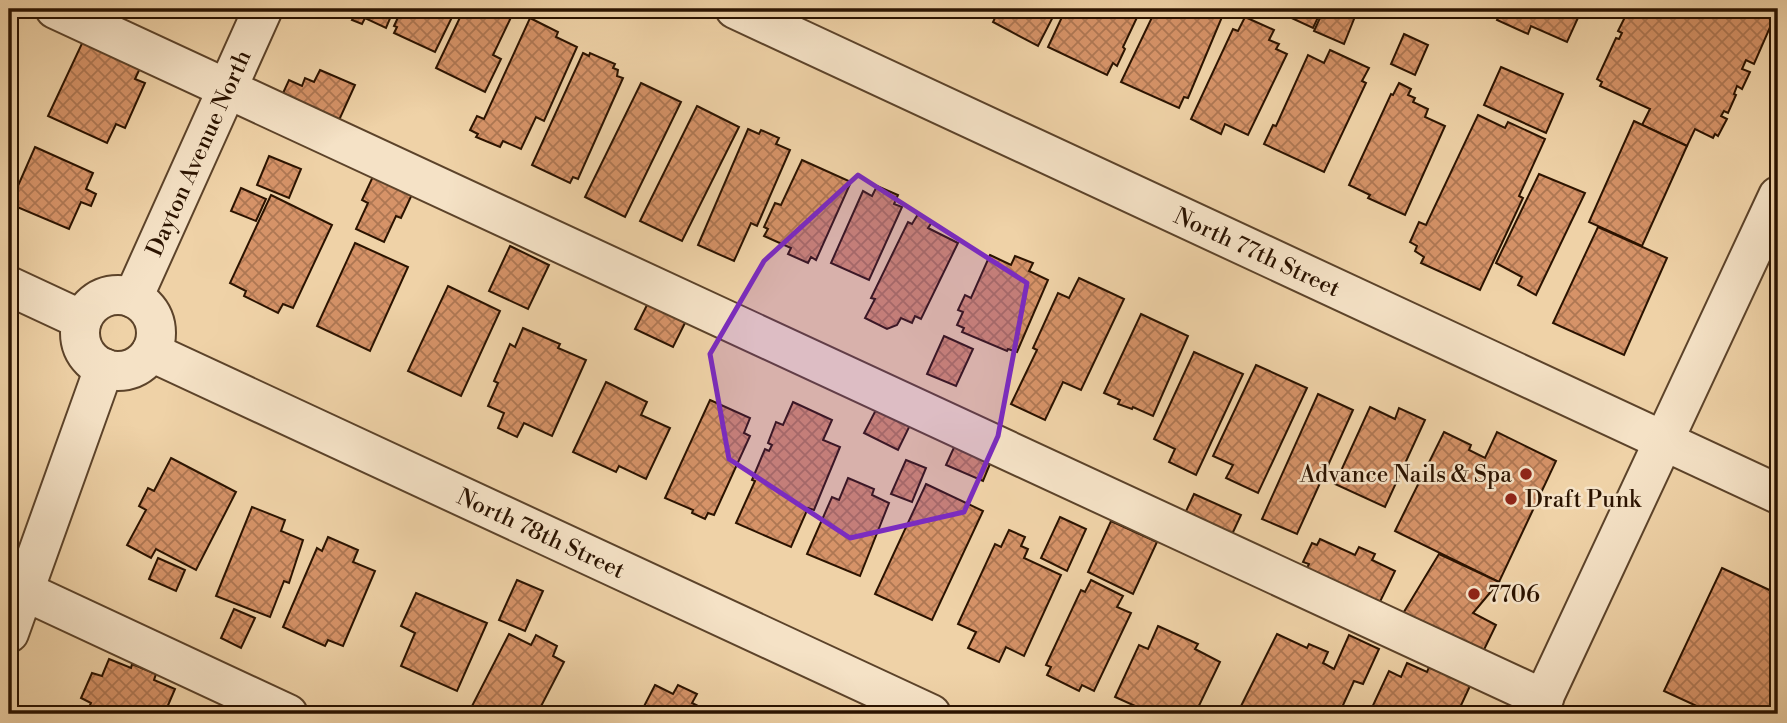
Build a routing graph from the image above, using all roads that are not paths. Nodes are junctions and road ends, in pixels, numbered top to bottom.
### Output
1 (55, 9) edge
2 (263, 9) edge
3 (735, 9) edge
4 (226, 89) junction
5 (1778, 197) edge
6 (9, 286) edge
7 (133, 298) junction
8 (82, 320) junction
9 (151, 352) junction
10 (104, 368) junction
11 (1664, 441) junction
12 (1778, 495) edge
13 (16, 588) edge
14 (9, 633) edge
15 (1540, 706) edge
16 (288, 714) edge
17 (931, 714) edge

1 - 4 street
2 - 4 street, Dayton Avenue North
3 - 11 street, North 77th Street
4 - 7 street, Dayton Avenue North
4 - 15 street
5 - 11 street
6 - 8 street
7 - 8 street
7 - 9 street
8 - 10 street
9 - 10 street
9 - 17 street, North 78th Street
10 - 13 street
11 - 12 street, North 77th Street
11 - 15 street
13 - 14 street
13 - 16 street

